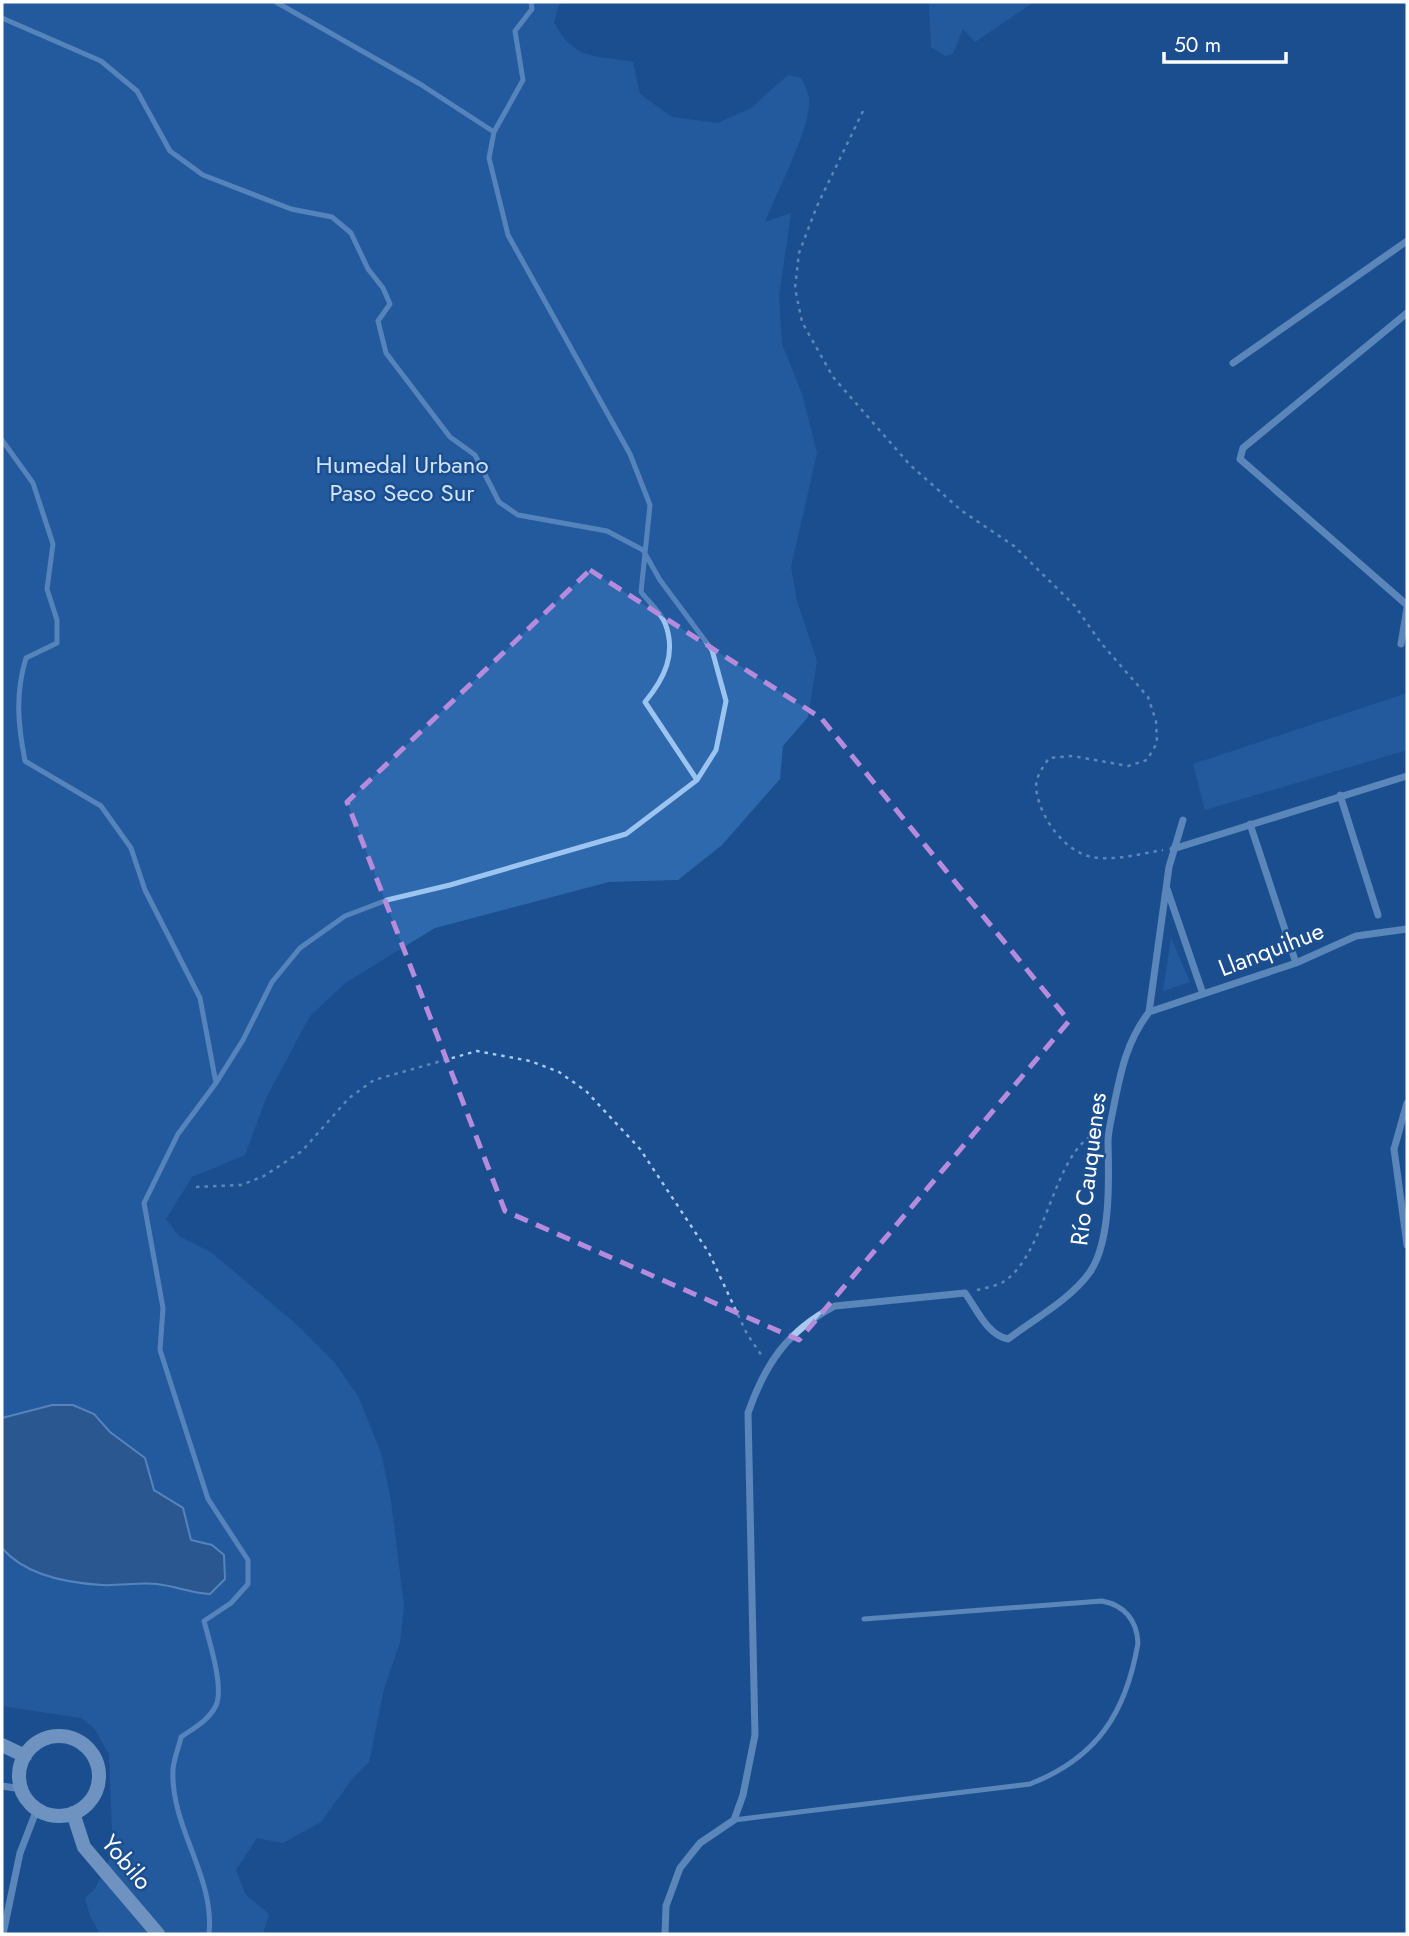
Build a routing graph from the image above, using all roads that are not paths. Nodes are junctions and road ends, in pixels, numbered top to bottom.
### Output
1 (1407, 242) edge
2 (1407, 313) edge
3 (1233, 363) dead end
4 (1407, 606) edge
5 (1401, 644) dead end
6 (1407, 776) edge
7 (1340, 795) junction
8 (1183, 820) dead end
9 (1250, 824) junction
10 (1173, 849) junction
11 (1166, 886) junction
12 (1378, 915) dead end
13 (1407, 929) edge
14 (1296, 963) junction
15 (1203, 995) junction
16 (1149, 1012) junction
17 (1407, 1103) edge
18 (1407, 1134) edge
19 (1396, 1136) junction
20 (1406, 1234) edge
21 (1407, 1245) edge
22 (864, 1619) dead end
23 (2, 1745) edge
24 (25, 1756) junction
25 (2, 1786) edge
26 (22, 1789) junction
27 (37, 1809) junction
28 (72, 1813) junction
29 (734, 1820) junction
30 (3, 1934) edge
31 (158, 1934) edge
32 (665, 1934) edge

1 - 3 street
2 - 4 street
4 - 5 street
6 - 7 street
7 - 9 street
7 - 12 street
8 - 10 street
9 - 10 street
9 - 14 street
10 - 11 street
11 - 15 street
11 - 16 street
13 - 14 street, Llanquihue
14 - 15 street, Llanquihue
15 - 16 street, Llanquihue
16 - 29 street, Río Cauquenes
17 - 19 street
18 - 19 street
19 - 20 street
20 - 21 street
22 - 29 lane
23 - 24 main road
24 - 26 main road
24 - 28 main road
25 - 26 street
26 - 27 main road
27 - 28 main road
27 - 30 street
28 - 31 main road, Yobilo
29 - 32 street

